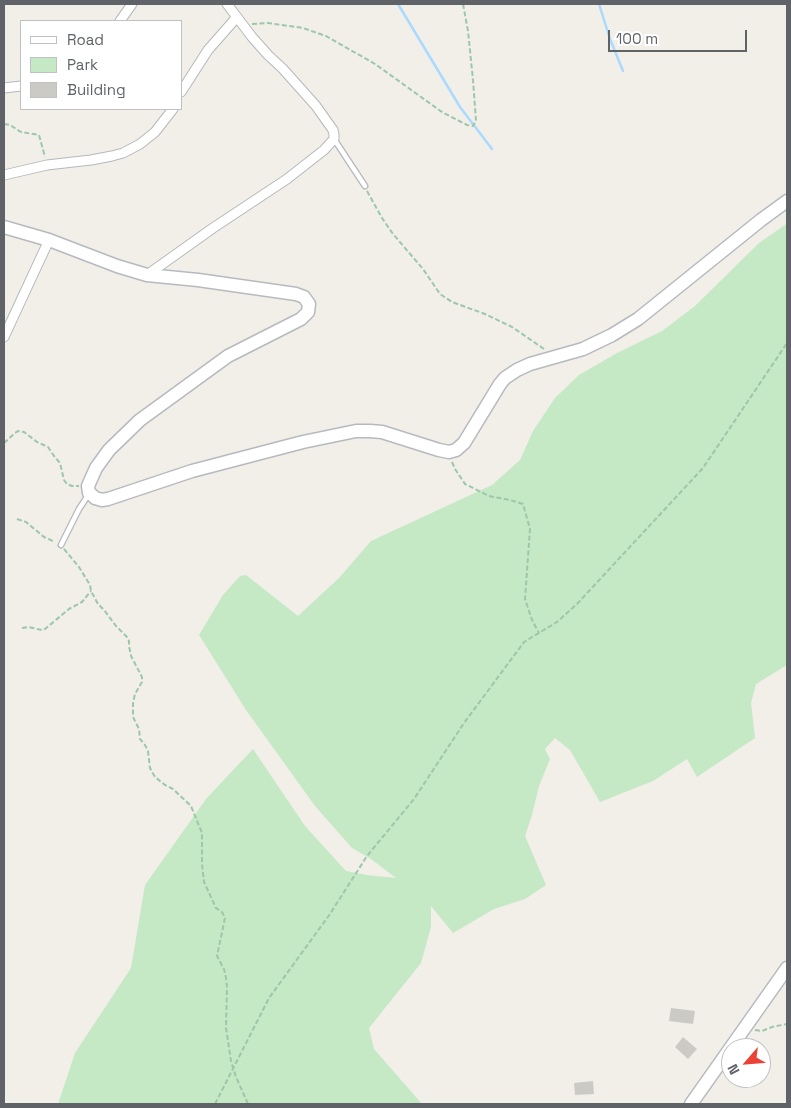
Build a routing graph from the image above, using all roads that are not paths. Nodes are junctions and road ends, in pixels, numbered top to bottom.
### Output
1 (132, 4) edge
2 (227, 4) edge
3 (121, 20) edge
4 (240, 21) junction
5 (20, 86) edge
6 (4, 88) edge
7 (182, 90) edge
8 (171, 110) edge
9 (334, 139) junction
10 (4, 175) edge
11 (365, 186) road end
12 (787, 201) edge
13 (5, 229) edge
14 (49, 240) junction
15 (147, 275) junction
16 (4, 337) edge
17 (89, 489) junction
18 (60, 545) dead end
19 (787, 968) edge
20 (691, 1104) edge

1 - 3 street
2 - 4 street
4 - 7 street
4 - 9 street
5 - 6 street
8 - 10 street
9 - 11 lane
9 - 15 street
12 - 17 main road
13 - 14 main road
14 - 15 main road
14 - 16 street
15 - 17 main road
17 - 18 lane
19 - 20 main road

